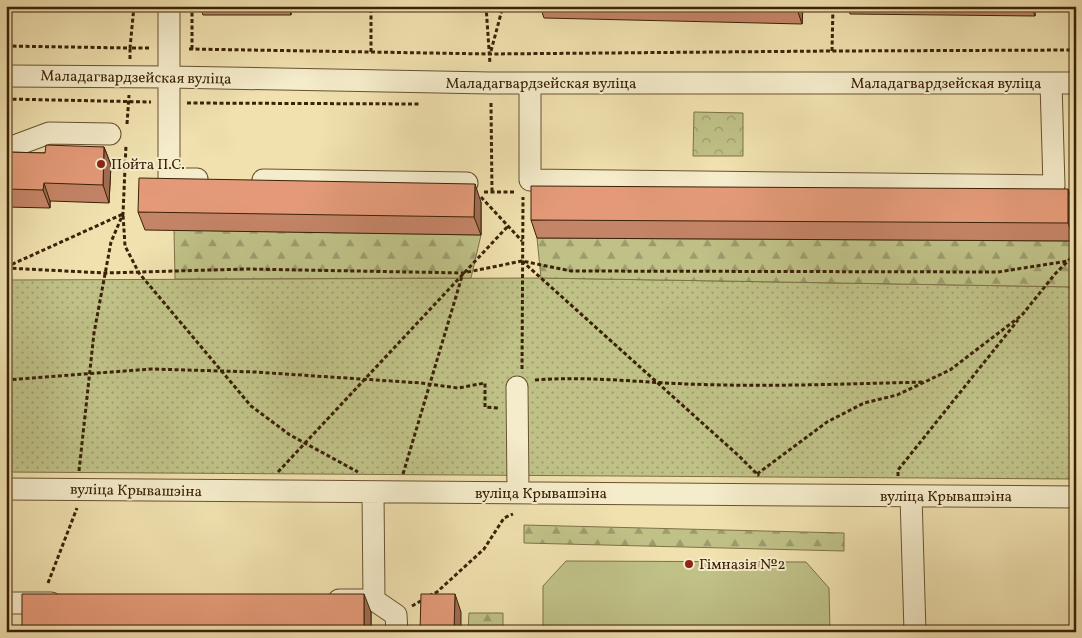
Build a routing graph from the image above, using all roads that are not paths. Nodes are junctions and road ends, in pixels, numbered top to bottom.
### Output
1 (169, 6) edge
2 (6, 76) edge
3 (169, 77) junction
4 (530, 83) junction
5 (1051, 83) junction
6 (1076, 83) edge
7 (121, 133) road end
8 (6, 149) edge
9 (467, 183) edge
10 (524, 379) road end
11 (368, 483) junction
12 (6, 489) edge
13 (903, 496) junction
14 (1076, 497) edge
15 (520, 501) junction
16 (374, 600) junction
17 (316, 601) edge
18 (66, 602) edge
19 (6, 603) edge
20 (397, 623) edge
21 (914, 632) edge

1 - 3 street
2 - 3 street, Маладагвардзейская вуліца
3 - 4 street, Маладагвардзейская вуліца
3 - 9 street
4 - 5 street, Маладагвардзейская вуліца
4 - 5 street
5 - 6 street, Маладагвардзейская вуліца
7 - 8 street
10 - 15 street
11 - 12 street, вуліца Крывашэіна
11 - 15 street, вуліца Крывашэіна
11 - 16 street
13 - 14 street, вуліца Крывашэіна
13 - 15 street, вуліца Крывашэіна
13 - 21 street
16 - 17 street
16 - 20 street
18 - 19 street

